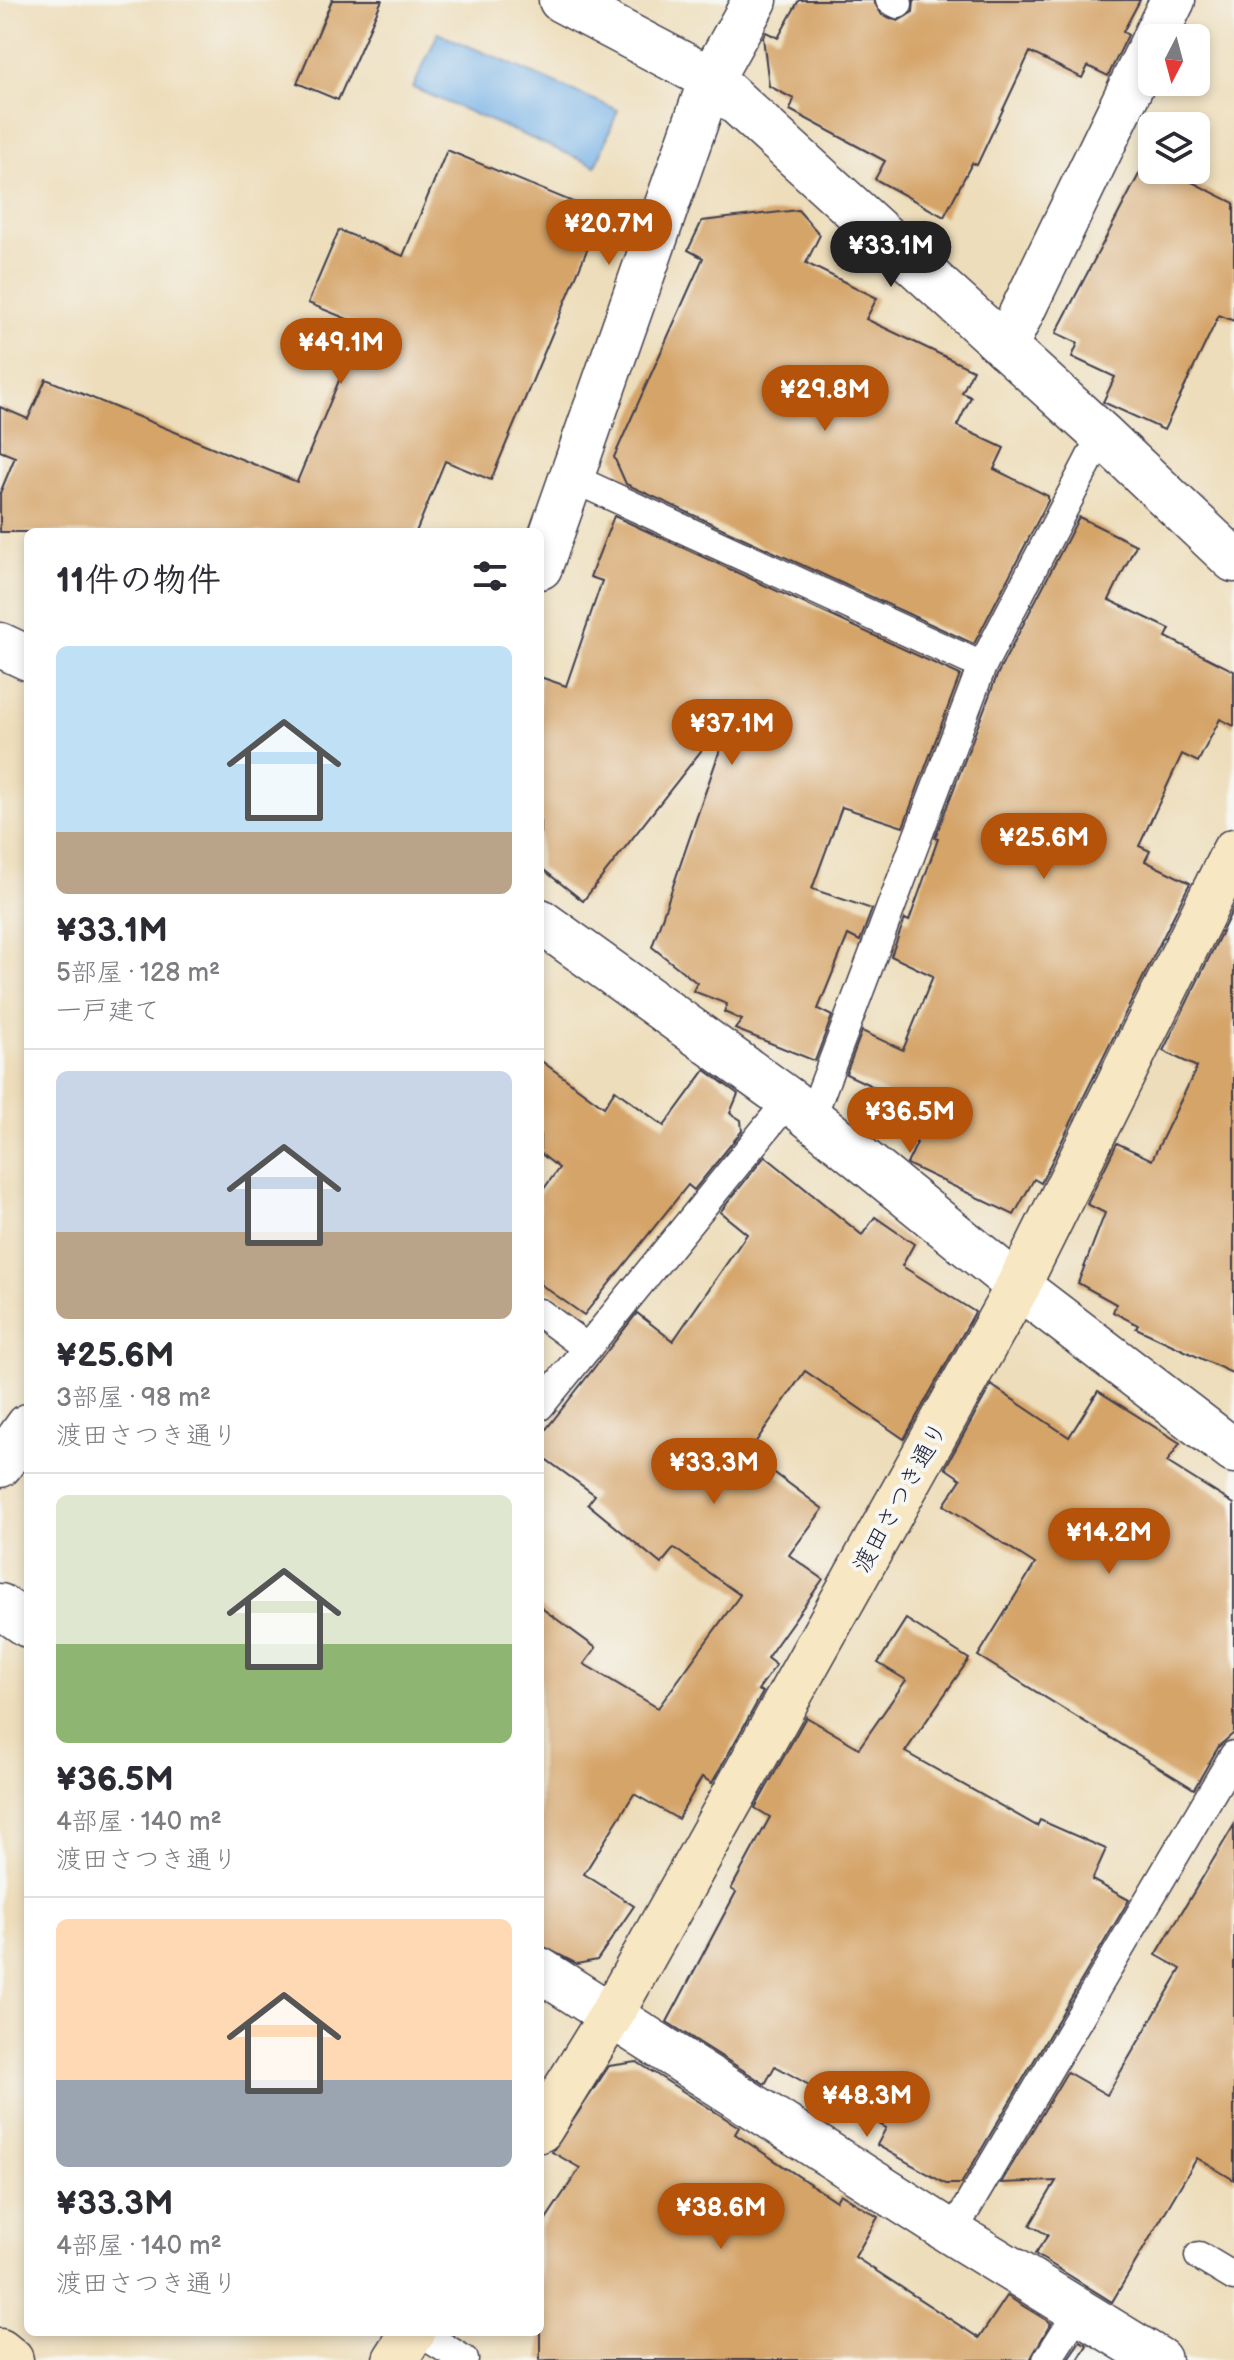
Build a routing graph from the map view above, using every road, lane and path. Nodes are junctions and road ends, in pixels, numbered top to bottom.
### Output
1 (561, 0) edge
2 (755, 0) edge
3 (1173, 0) edge
4 (1161, 24) edge
5 (1138, 71) edge
6 (711, 79) junction
7 (1005, 347) junction
8 (1102, 435) junction
9 (572, 478) junction
10 (544, 556) edge
11 (1234, 560) edge
12 (0, 645) edge
13 (24, 656) edge
14 (982, 666) junction
15 (1234, 851) edge
16 (544, 924) edge
17 (800, 1109) junction
18 (1018, 1286) junction
19 (544, 1316) edge
20 (587, 1348) junction
21 (544, 1401) edge
22 (24, 1432) edge
23 (1234, 1451) edge
24 (0, 1465) edge
25 (0, 1606) edge
26 (24, 1622) edge
27 (1234, 1755) edge
28 (544, 1973) edge
29 (610, 2017) junction
30 (544, 2124) edge
31 (952, 2233) junction
32 (1199, 2256) dead end
33 (1234, 2277) edge
34 (1080, 2309) junction
35 (410, 2336) edge
36 (425, 2336) edge
37 (0, 2351) edge
38 (11, 2360) edge
39 (395, 2360) edge
40 (464, 2360) edge
41 (1047, 2360) edge
42 (1159, 2360) edge

1 - 6 street
2 - 6 street
3 - 4 street
5 - 7 street
6 - 7 street
6 - 9 street
7 - 8 street
8 - 11 street
8 - 14 lane
9 - 10 street
9 - 14 lane
12 - 13 street
14 - 17 lane
15 - 18 street, 渡田さつき通り
16 - 17 street
17 - 18 street
17 - 20 lane
18 - 23 street
18 - 29 street, 渡田さつき通り
19 - 20 lane
20 - 21 lane
22 - 24 street
25 - 26 street
27 - 31 lane
28 - 29 street
29 - 30 street, 渡田さつき通り
29 - 31 street
31 - 34 street
32 - 33 lane
34 - 41 lane
34 - 42 street
35 - 39 street
36 - 40 lane
37 - 38 street

